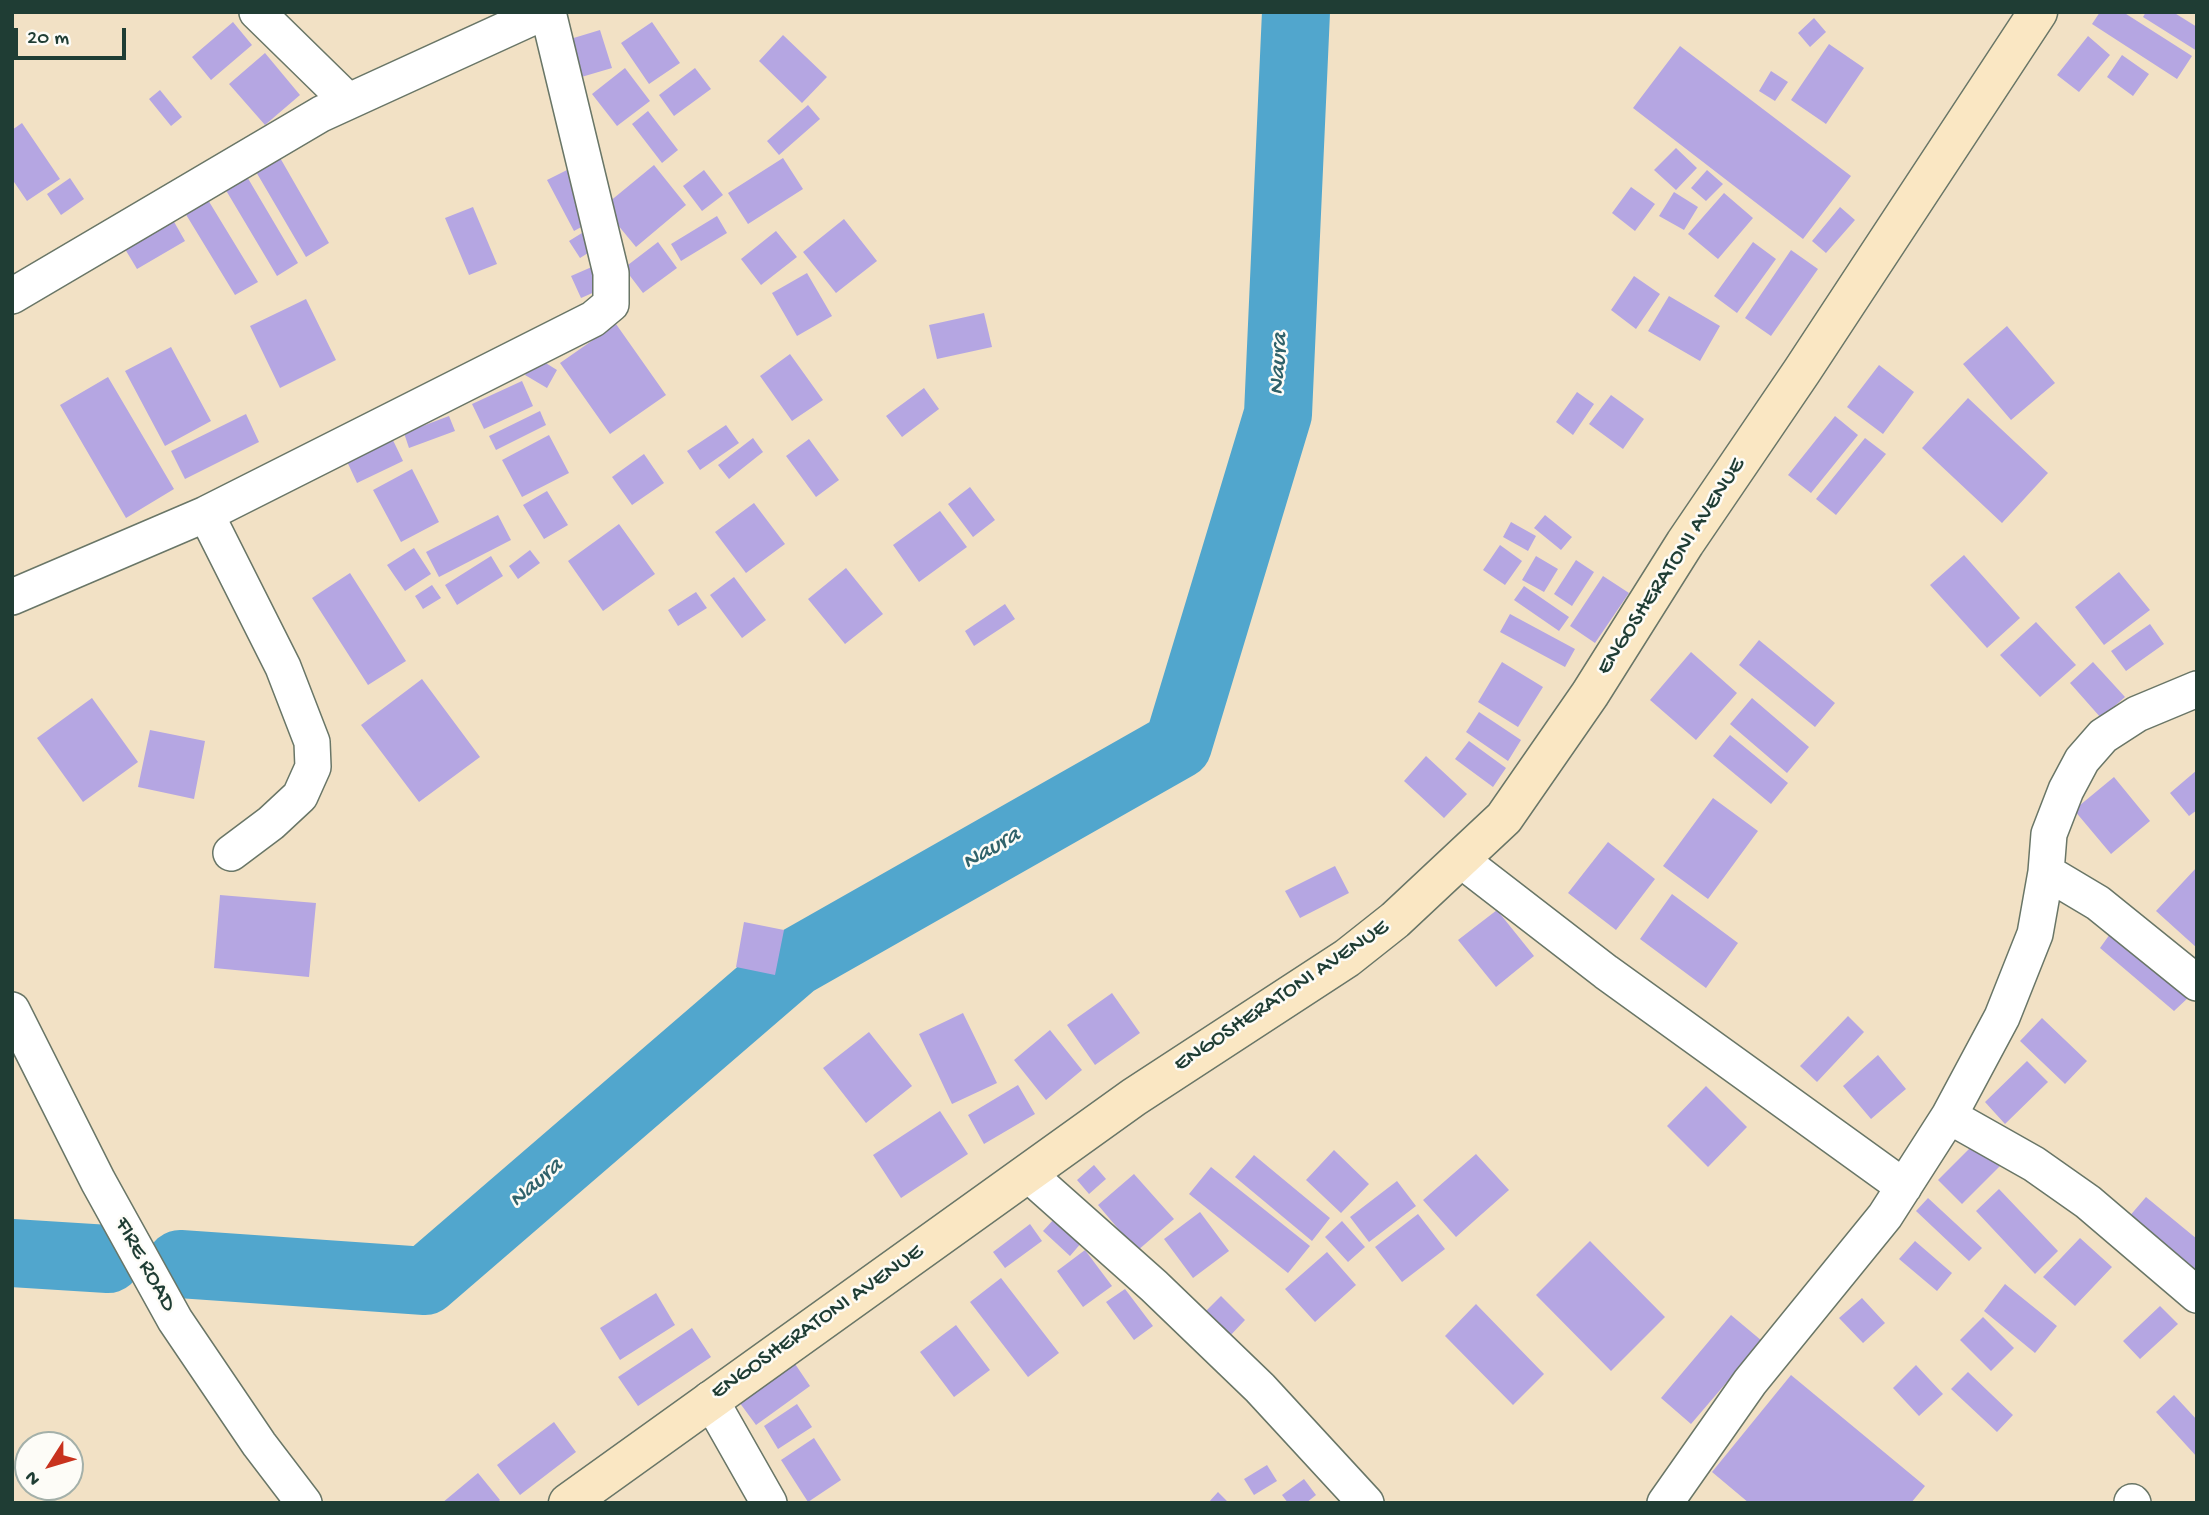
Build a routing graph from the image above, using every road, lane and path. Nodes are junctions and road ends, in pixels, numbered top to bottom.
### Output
1 (257, 12) edge
2 (546, 12) edge
3 (2038, 12) edge
4 (348, 101) junction
5 (12, 296) edge
6 (206, 514) junction
7 (12, 597) edge
8 (2197, 689) edge
9 (231, 852) dead end
10 (1461, 860) junction
11 (2046, 872) junction
12 (2197, 984) edge
13 (12, 1010) edge
14 (1950, 1116) junction
15 (1028, 1174) junction
16 (1904, 1187) junction
17 (2197, 1295) edge
18 (710, 1399) junction
19 (304, 1503) edge
20 (568, 1503) edge
21 (769, 1503) edge
22 (1366, 1503) edge
23 (1665, 1503) edge

1 - 4 street
2 - 4 street
2 - 6 street
3 - 10 street, ENGOSHERATONI AVENUE
4 - 5 street
6 - 7 street
6 - 9 street
8 - 11 street
10 - 15 street, ENGOSHERATONI AVENUE
10 - 16 street
11 - 12 street
11 - 14 street
13 - 19 street, FIRE ROAD
14 - 16 street
14 - 17 street
15 - 18 street, ENGOSHERATONI AVENUE
15 - 22 street
16 - 23 street
18 - 20 street, ENGOSHERATONI AVENUE
18 - 21 street

